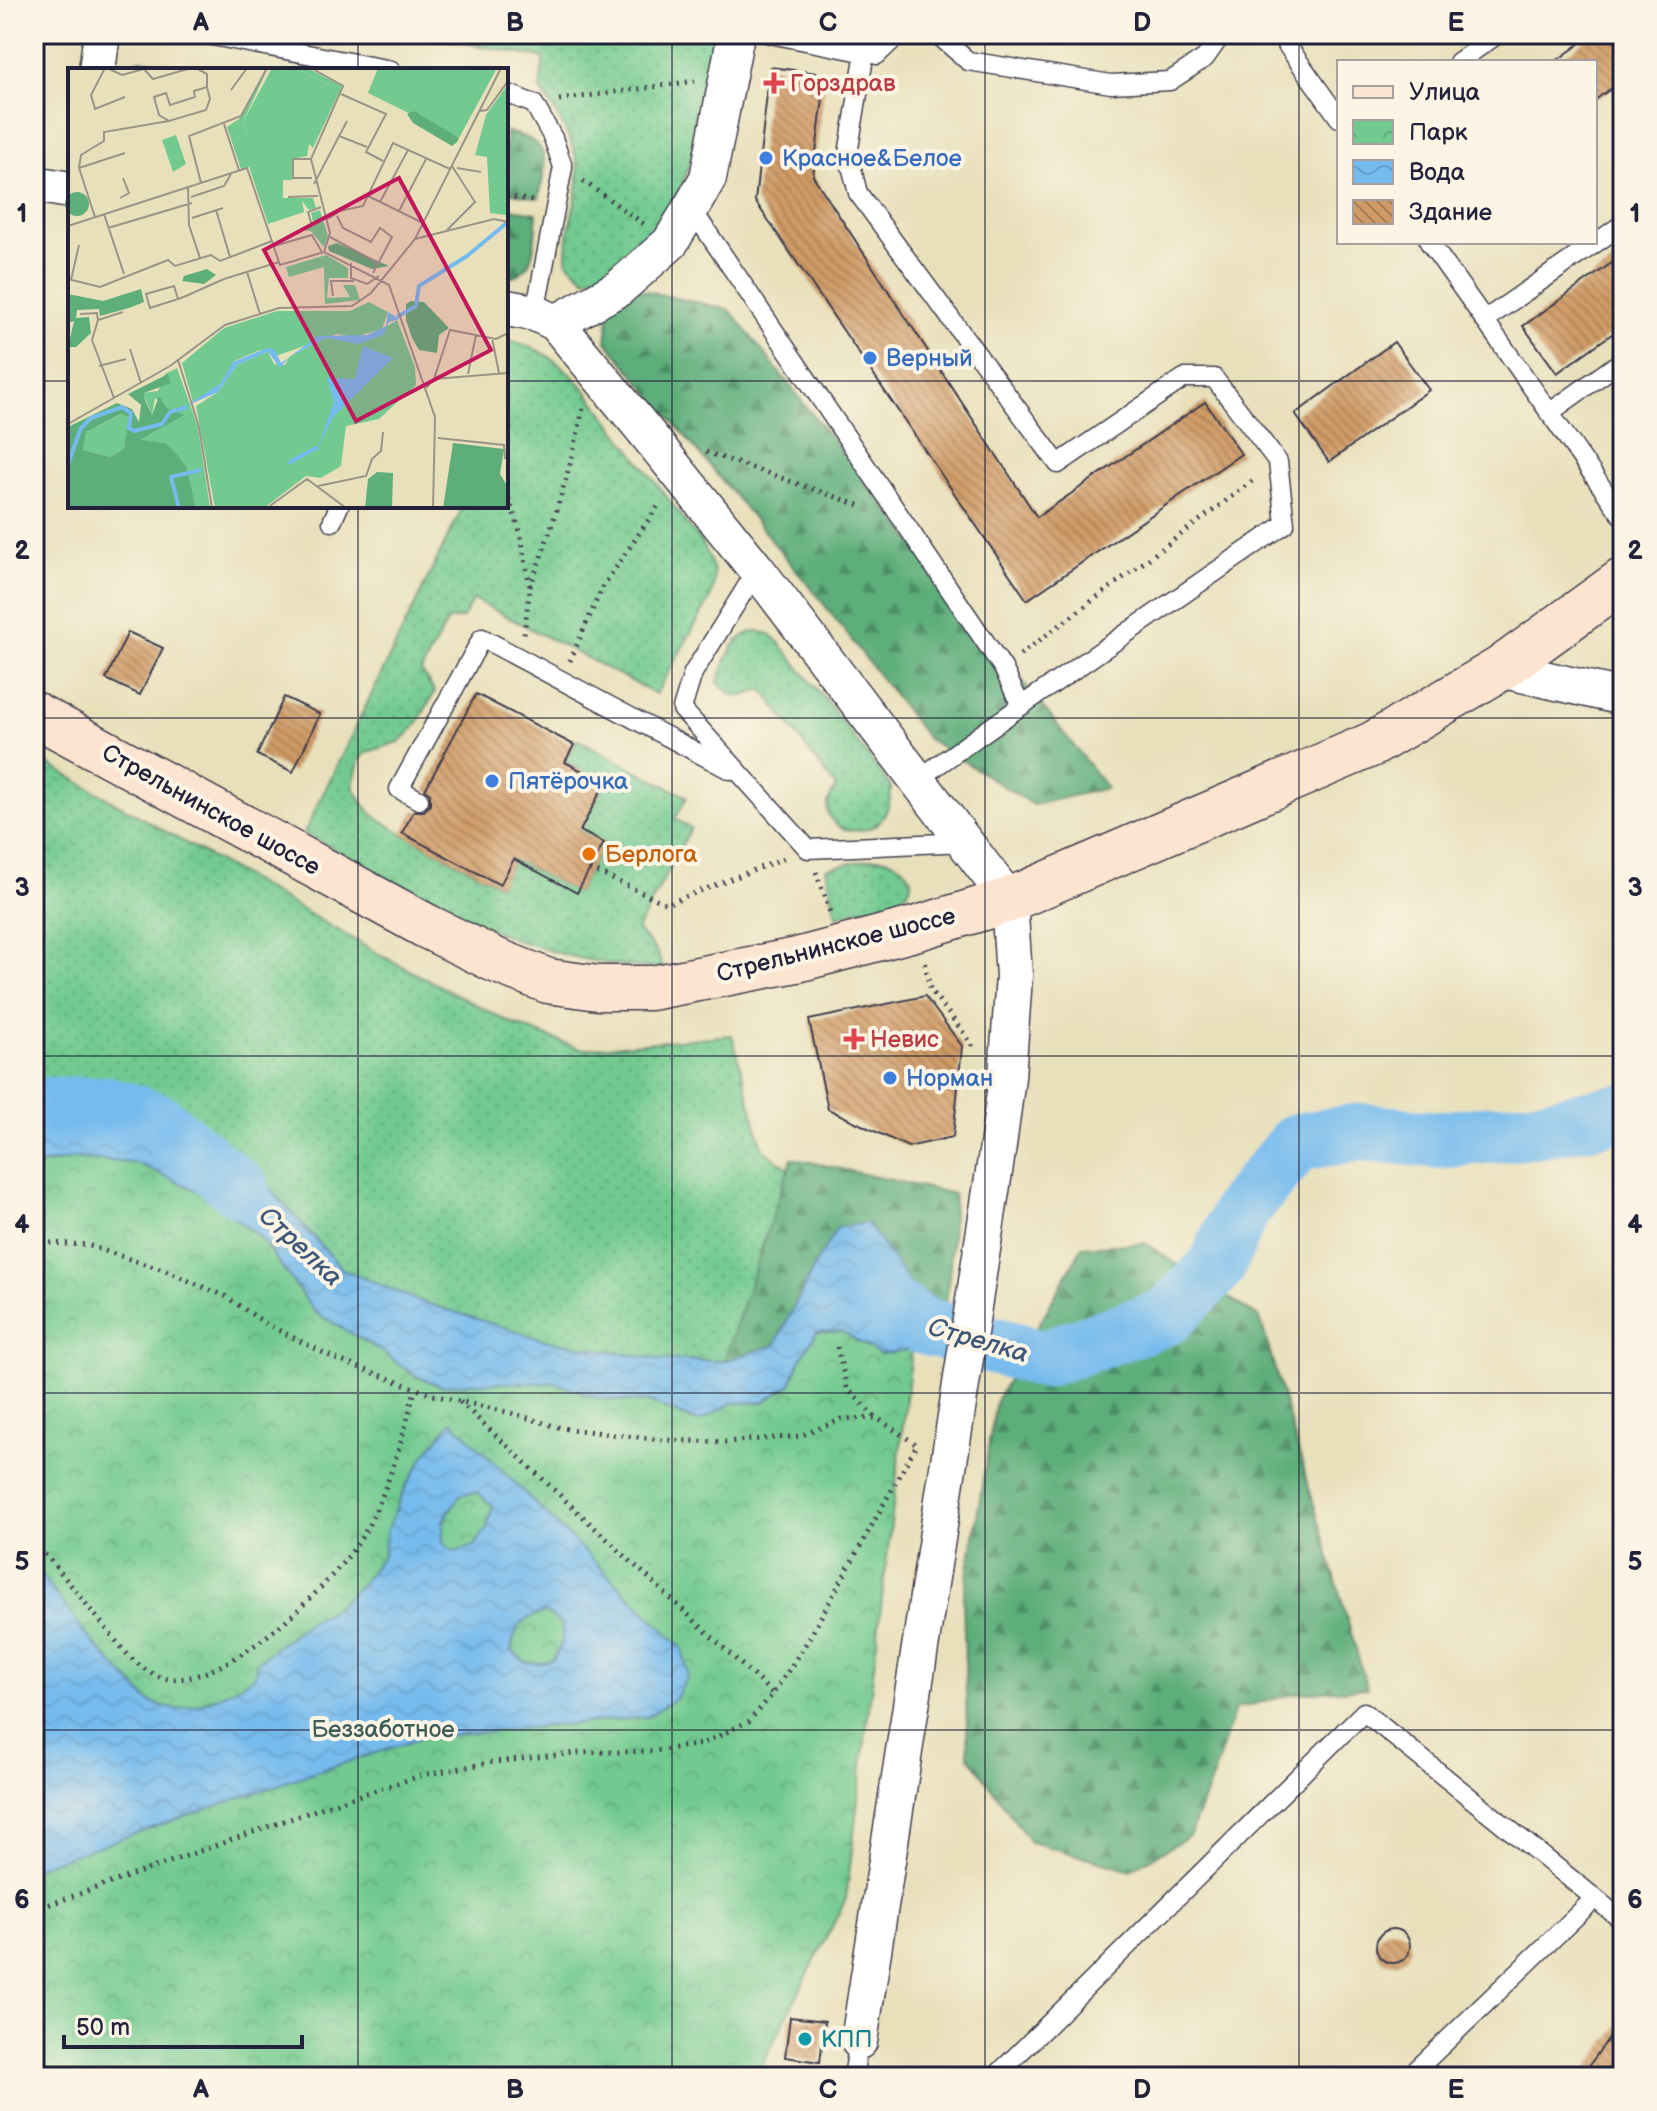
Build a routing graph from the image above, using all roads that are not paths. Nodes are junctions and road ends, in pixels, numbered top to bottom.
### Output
1 (102, 34) edge
2 (202, 34) edge
3 (736, 34) edge
4 (770, 34) edge
5 (899, 34) edge
6 (937, 34) edge
7 (1222, 34) edge
8 (1279, 34) edge
9 (1498, 34) edge
10 (865, 52) junction
11 (1461, 60) edge
12 (97, 68) edge
13 (380, 68) edge
14 (508, 94) edge
15 (1337, 115) edge
16 (34, 184) edge
17 (68, 190) edge
18 (691, 208) junction
19 (1623, 224) edge
20 (1597, 242) edge
21 (1430, 244) edge
22 (1594, 244) edge
23 (532, 315) edge
24 (1486, 319) junction
25 (1623, 360) edge
26 (1549, 413) junction
27 (1623, 517) edge
28 (757, 570) junction
29 (1623, 580) edge
30 (1500, 669) junction
31 (1623, 697) edge
32 (1021, 706) junction
33 (682, 709) junction
34 (34, 714) edge
35 (668, 736) junction
36 (743, 776) junction
37 (917, 780) junction
38 (419, 800) dead end
39 (966, 842) junction
40 (1009, 900) junction
41 (1595, 1898) junction
42 (1623, 1921) edge
43 (859, 2041) joint
44 (853, 2077) edge
45 (995, 2077) edge
46 (1409, 2077) edge

1 - 12 street
2 - 13 lane
3 - 18 street
4 - 10 lane
5 - 10 lane
6 - 7 lane
8 - 15 lane
9 - 11 lane
10 - 32 lane
14 - 23 lane
16 - 17 street
18 - 23 street
18 - 32 lane
19 - 20 lane
21 - 24 lane
22 - 24 lane
23 - 28 street
24 - 26 lane
25 - 26 lane
26 - 27 lane
28 - 33 lane
28 - 37 street
29 - 30 main road, Стрельнинское шоссе
30 - 31 street
30 - 40 main road, Стрельнинское шоссе
32 - 37 lane
33 - 35 lane
33 - 36 lane
34 - 40 main road, Стрельнинское шоссе
35 - 36 lane
35 - 38 lane
36 - 39 lane
37 - 39 street
39 - 40 street
40 - 43 street
41 - 42 lane
41 - 45 lane
41 - 46 lane
43 - 44 lane

